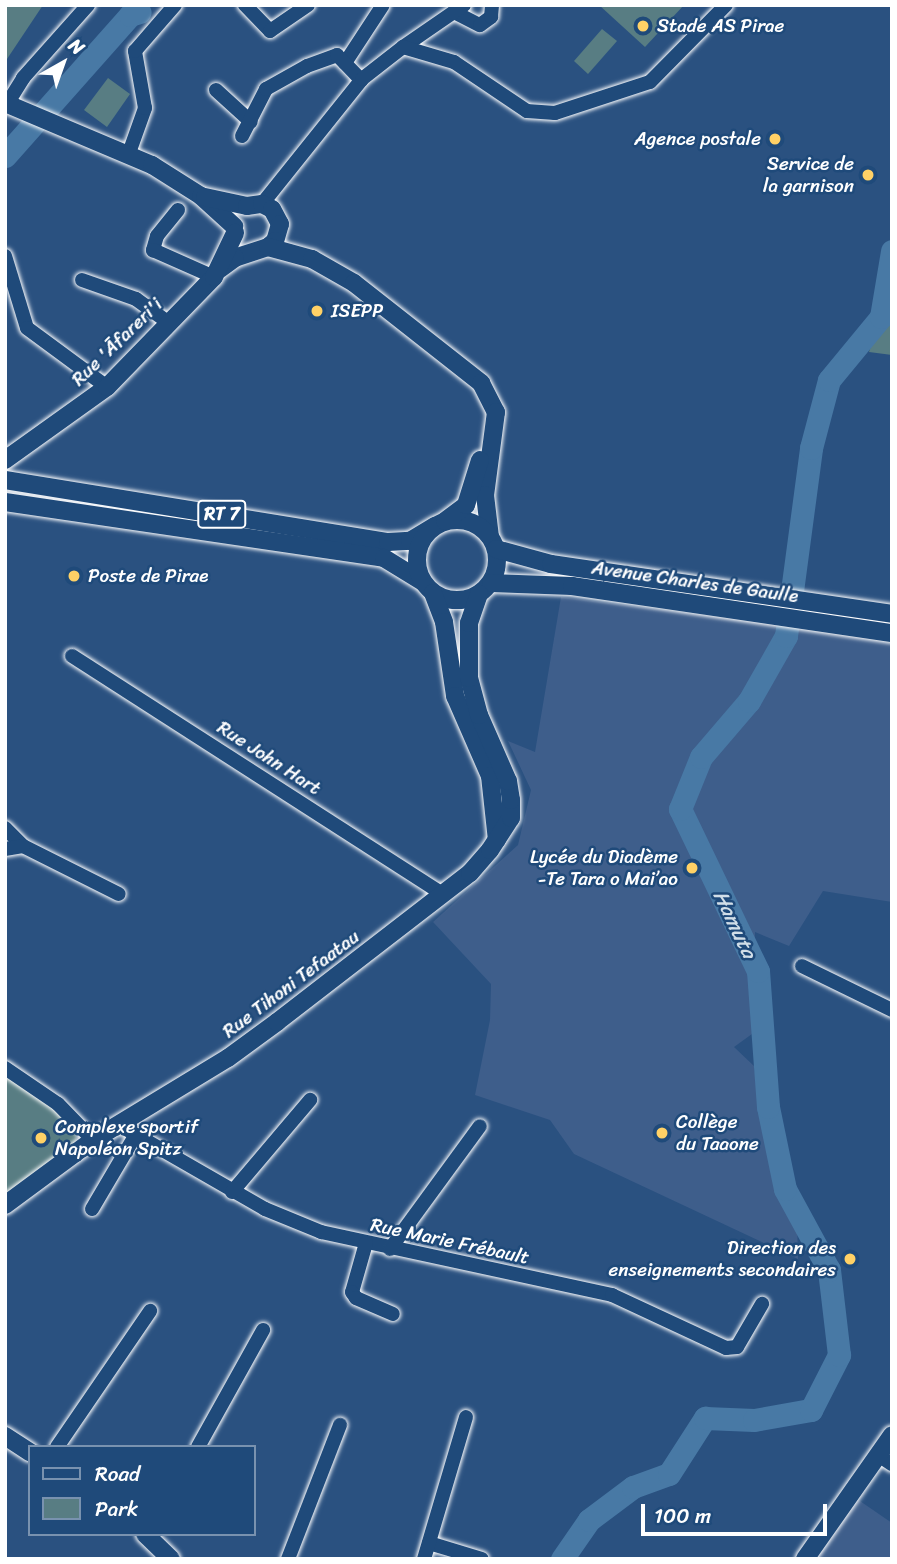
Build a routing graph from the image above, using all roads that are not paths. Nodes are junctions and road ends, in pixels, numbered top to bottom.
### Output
1 (88, 5) edge
2 (176, 5) edge
3 (245, 5) edge
4 (308, 5) edge
5 (383, 5) edge
6 (492, 5) edge
7 (726, 5) edge
8 (459, 9) edge
9 (403, 47) junction
10 (345, 62) junction
11 (361, 80) junction
12 (216, 90) dead end
13 (12, 106) edge
14 (251, 121) junction
15 (242, 135) dead end
16 (129, 153) junction
17 (291, 170) junction
18 (201, 196) junction
19 (254, 205) junction
20 (178, 210) dead end
21 (279, 221) junction
22 (235, 230) junction
23 (265, 248) junction
24 (5, 256) edge
25 (312, 259) junction
26 (215, 274) junction
27 (82, 279) dead end
28 (169, 323) junction
29 (107, 387) junction
30 (489, 398) junction
31 (13, 454) edge
32 (5, 480) edge
33 (30, 484) junction
34 (5, 502) edge
35 (439, 524) junction
36 (493, 543) junction
37 (428, 587) junction
38 (485, 588) junction
39 (770, 606) junction
40 (799, 610) junction
41 (892, 614) edge
42 (892, 633) edge
43 (72, 656) dead end
44 (5, 828) edge
45 (497, 840) junction
46 (23, 846) junction
47 (5, 849) edge
48 (119, 894) dead end
49 (443, 894) junction
50 (802, 966) dead end
51 (892, 1010) edge
52 (5, 1068) edge
53 (310, 1100) dead end
54 (119, 1125) junction
55 (480, 1126) dead end
56 (135, 1136) junction
57 (93, 1140) junction
58 (232, 1192) junction
59 (5, 1205) edge
60 (92, 1209) dead end
61 (366, 1243) junction
62 (390, 1249) junction
63 (762, 1304) dead end
64 (150, 1311) dead end
65 (393, 1314) dead end
66 (263, 1330) dead end
67 (466, 1417) dead end
68 (340, 1425) dead end
69 (5, 1436) edge
70 (58, 1445) edge
71 (199, 1445) edge
72 (888, 1447) edge
73 (28, 1451) edge
74 (148, 1536) edge
75 (429, 1543) junction
76 (173, 1557) edge
77 (288, 1559) edge
78 (424, 1559) edge
79 (481, 1559) edge
80 (806, 1559) edge

1 - 13 street
2 - 16 street
3 - 4 street
5 - 10 street
6 - 8 street
7 - 9 street
8 - 9 street
9 - 11 street
10 - 11 street
10 - 14 street
11 - 17 street
12 - 14 street
13 - 16 main road
14 - 15 street
16 - 18 main road
17 - 19 street
17 - 21 street
18 - 19 main road
18 - 22 main road
19 - 21 main road
19 - 22 main road
20 - 26 street
21 - 23 main road
21 - 25 main road
22 - 23 main road
22 - 26 main road, Rue 'Āfareri'i
23 - 25 main road
23 - 26 main road, Rue 'Āfareri'i
24 - 29 street
25 - 30 main road
26 - 28 main road, Rue 'Āfareri'i
27 - 28 street
28 - 29 main road, Rue 'Āfareri'i
29 - 31 main road, Rue 'Āfareri'i
30 - 35 main road
30 - 36 main road
31 - 33 main road
32 - 33 main road, RT 7
33 - 35 main road, RT 7
34 - 37 main road, RT 7
35 - 36 main road, RT 7
35 - 37 main road
36 - 38 main road
36 - 39 main road, Avenue Charles de Gaulle / RT 7
37 - 38 main road, RT 7
37 - 45 main road
38 - 39 main road, Avenue Charles de Gaulle / RT 7
38 - 45 main road, Rue Tihoni Tefaatau
39 - 40 main road, Avenue Charles de Gaulle / RT 7
40 - 41 main road, Avenue Charles de Gaulle / RT 7
40 - 42 main road, Avenue Charles de Gaulle / RT 7
43 - 49 street, Rue John Hart
44 - 46 street
45 - 49 main road, Rue Tihoni Tefaatau
46 - 47 street
46 - 48 street
49 - 54 main road, Rue Tihoni Tefaatau
50 - 51 street
52 - 57 street
53 - 58 street
54 - 56 street, Rue Marie Frébault
54 - 57 main road, Rue Tihoni Tefaatau
55 - 62 street
56 - 58 street, Rue Marie Frébault
56 - 60 street
57 - 59 main road, Rue Tihoni Tefaatau
58 - 61 street, Rue Marie Frébault
61 - 62 street, Rue Marie Frébault
61 - 65 street
62 - 63 street, Rue Marie Frébault
64 - 70 street
66 - 71 street
67 - 75 street
68 - 77 street
69 - 73 main road
72 - 80 main road
74 - 76 main road
75 - 78 street
75 - 79 street

